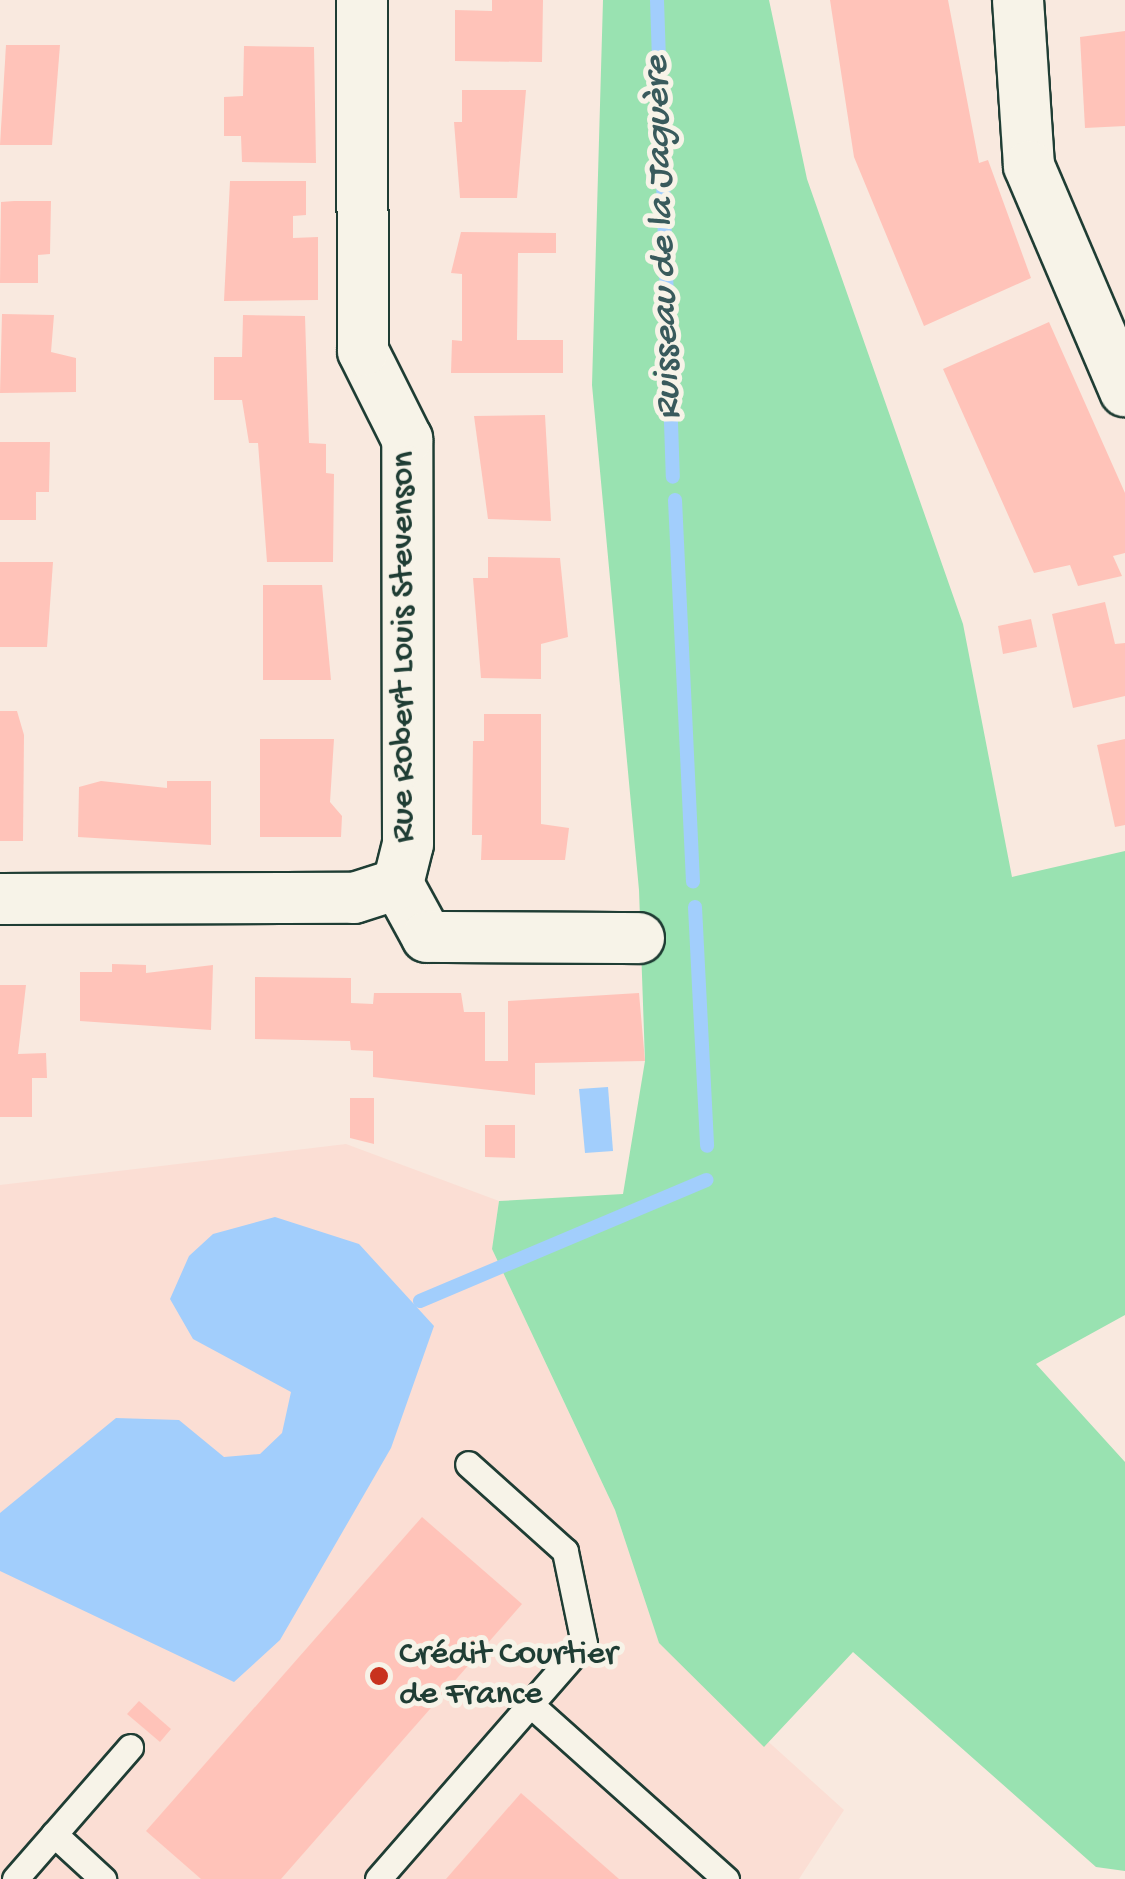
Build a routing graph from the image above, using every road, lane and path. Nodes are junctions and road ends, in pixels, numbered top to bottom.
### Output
1 (362, 0) edge
2 (1018, 0) edge
3 (1125, 391) edge
4 (398, 884) junction
5 (0, 899) edge
6 (639, 938) dead end
7 (468, 1464) dead end
8 (530, 1704) junction
9 (130, 1747) dead end
10 (54, 1834) junction
11 (15, 1879) edge
12 (103, 1879) edge
13 (378, 1879) edge
14 (726, 1879) edge

1 - 4 street, Rue Robert Louis Stevenson
2 - 3 street
4 - 5 street, Rue Robert Louis Stevenson
4 - 6 street, Rue Robert Louis Stevenson
7 - 8 lane
8 - 13 lane
8 - 14 lane
9 - 10 lane
10 - 11 lane
10 - 12 lane

